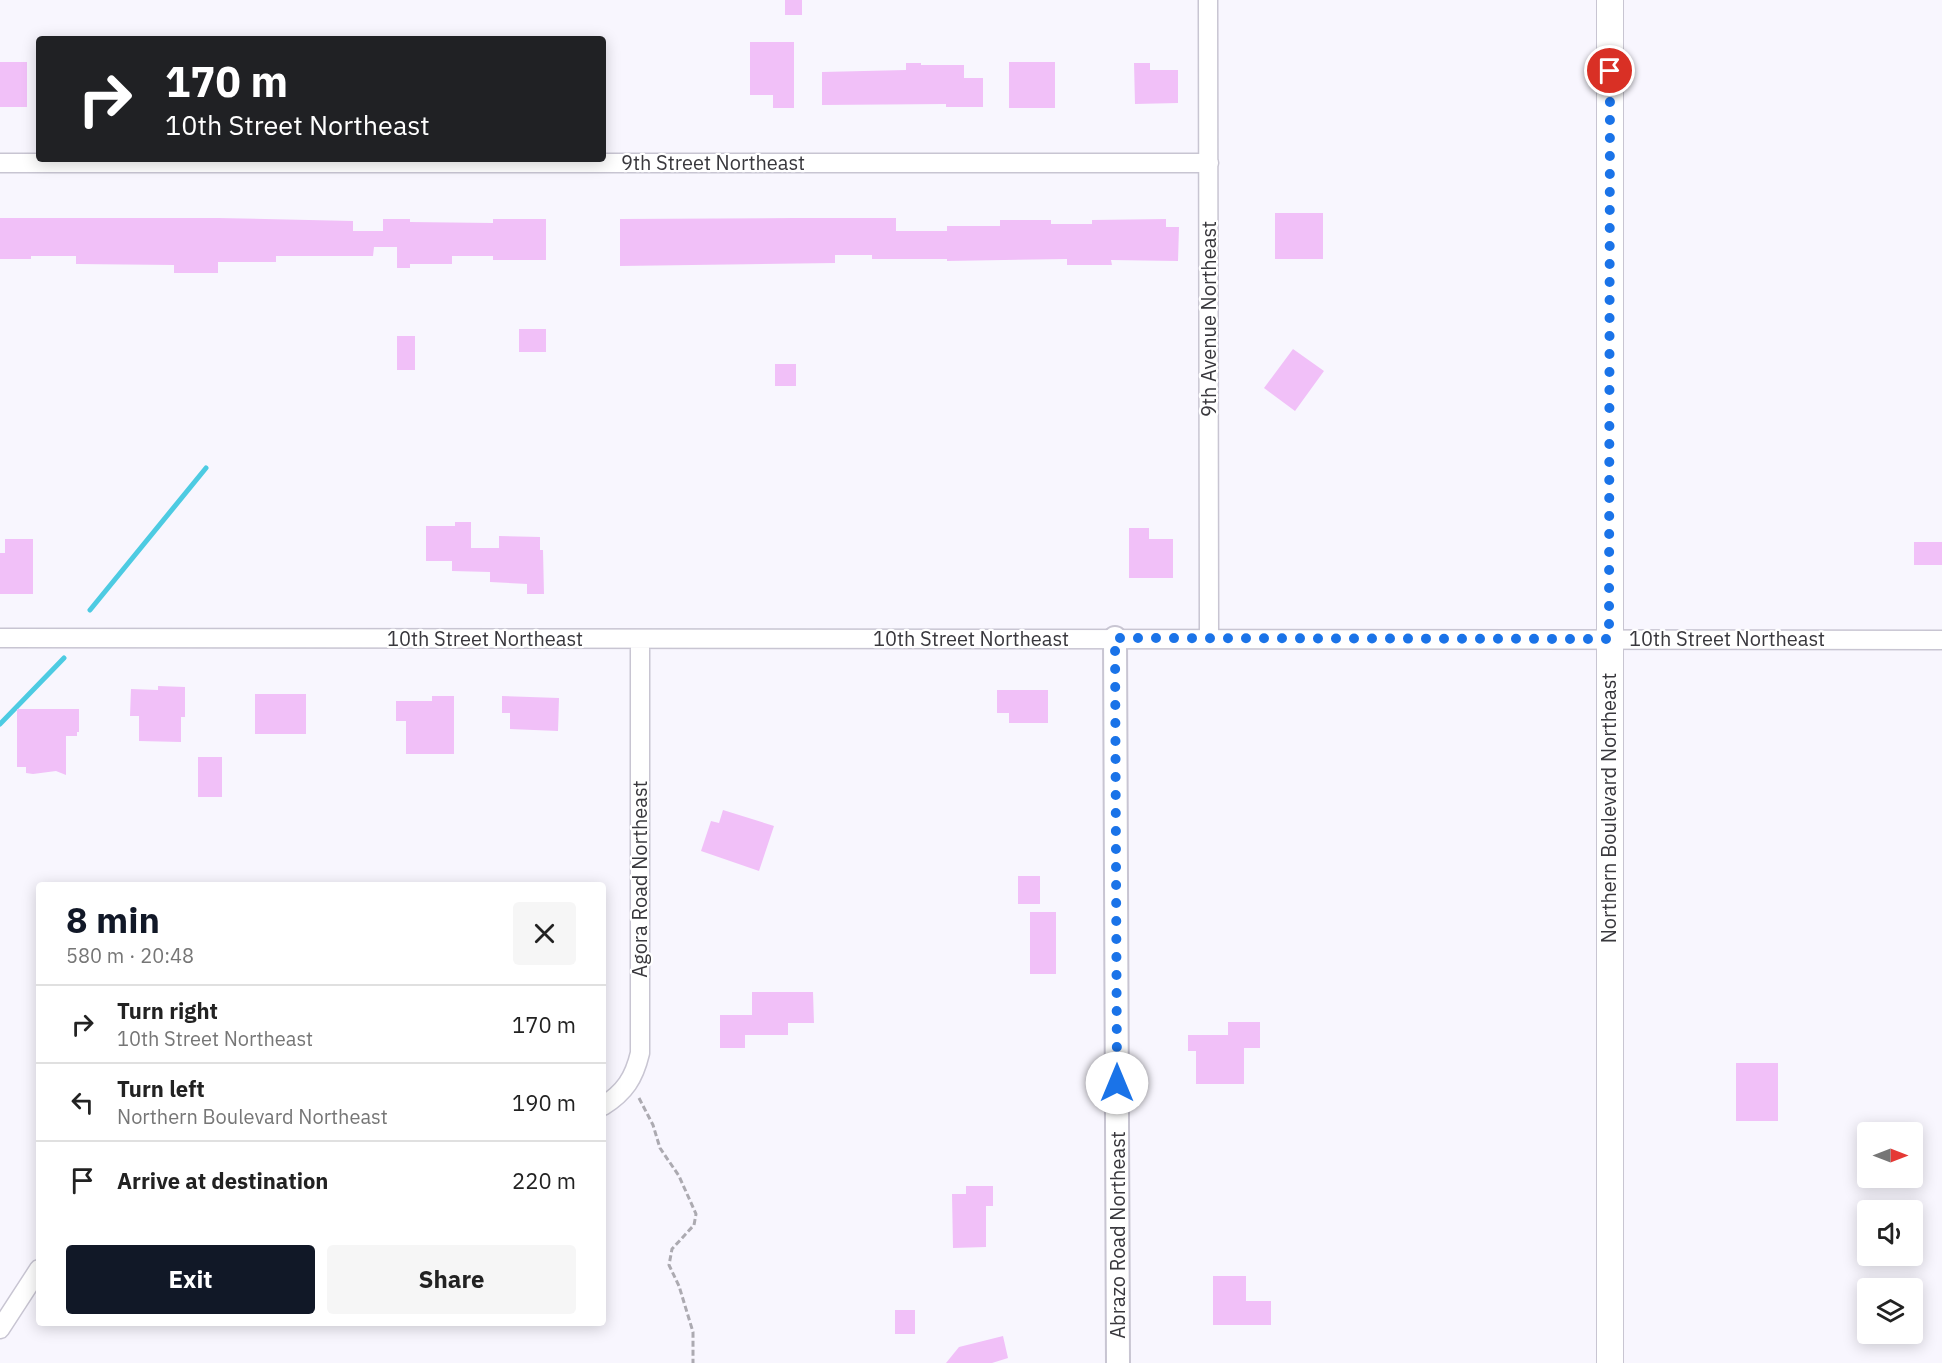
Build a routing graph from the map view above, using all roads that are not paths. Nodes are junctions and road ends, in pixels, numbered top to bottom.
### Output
1 (1208, 0) edge
2 (1610, 0) edge
3 (0, 163) edge
4 (1209, 163) junction
5 (0, 638) edge
6 (1115, 638) junction
7 (640, 639) junction
8 (1209, 639) junction
9 (1609, 639) junction
10 (1942, 640) edge
11 (606, 1104) edge
12 (36, 1274) edge
13 (0, 1329) edge
14 (1118, 1363) edge
15 (1610, 1363) edge

1 - 4 street, 9th Avenue Northeast
2 - 9 main road, Northern Boulevard Northeast
3 - 4 street, 9th Street Northeast
4 - 8 street, 9th Avenue Northeast
5 - 7 street, 10th Street Northeast
6 - 7 street, 10th Street Northeast
6 - 8 street, 10th Street Northeast
6 - 14 street, Abrazo Road Northeast
7 - 11 street, Agora Road Northeast
8 - 9 street, 10th Street Northeast
9 - 10 street, 10th Street Northeast
9 - 15 main road, Northern Boulevard Northeast
12 - 13 street

